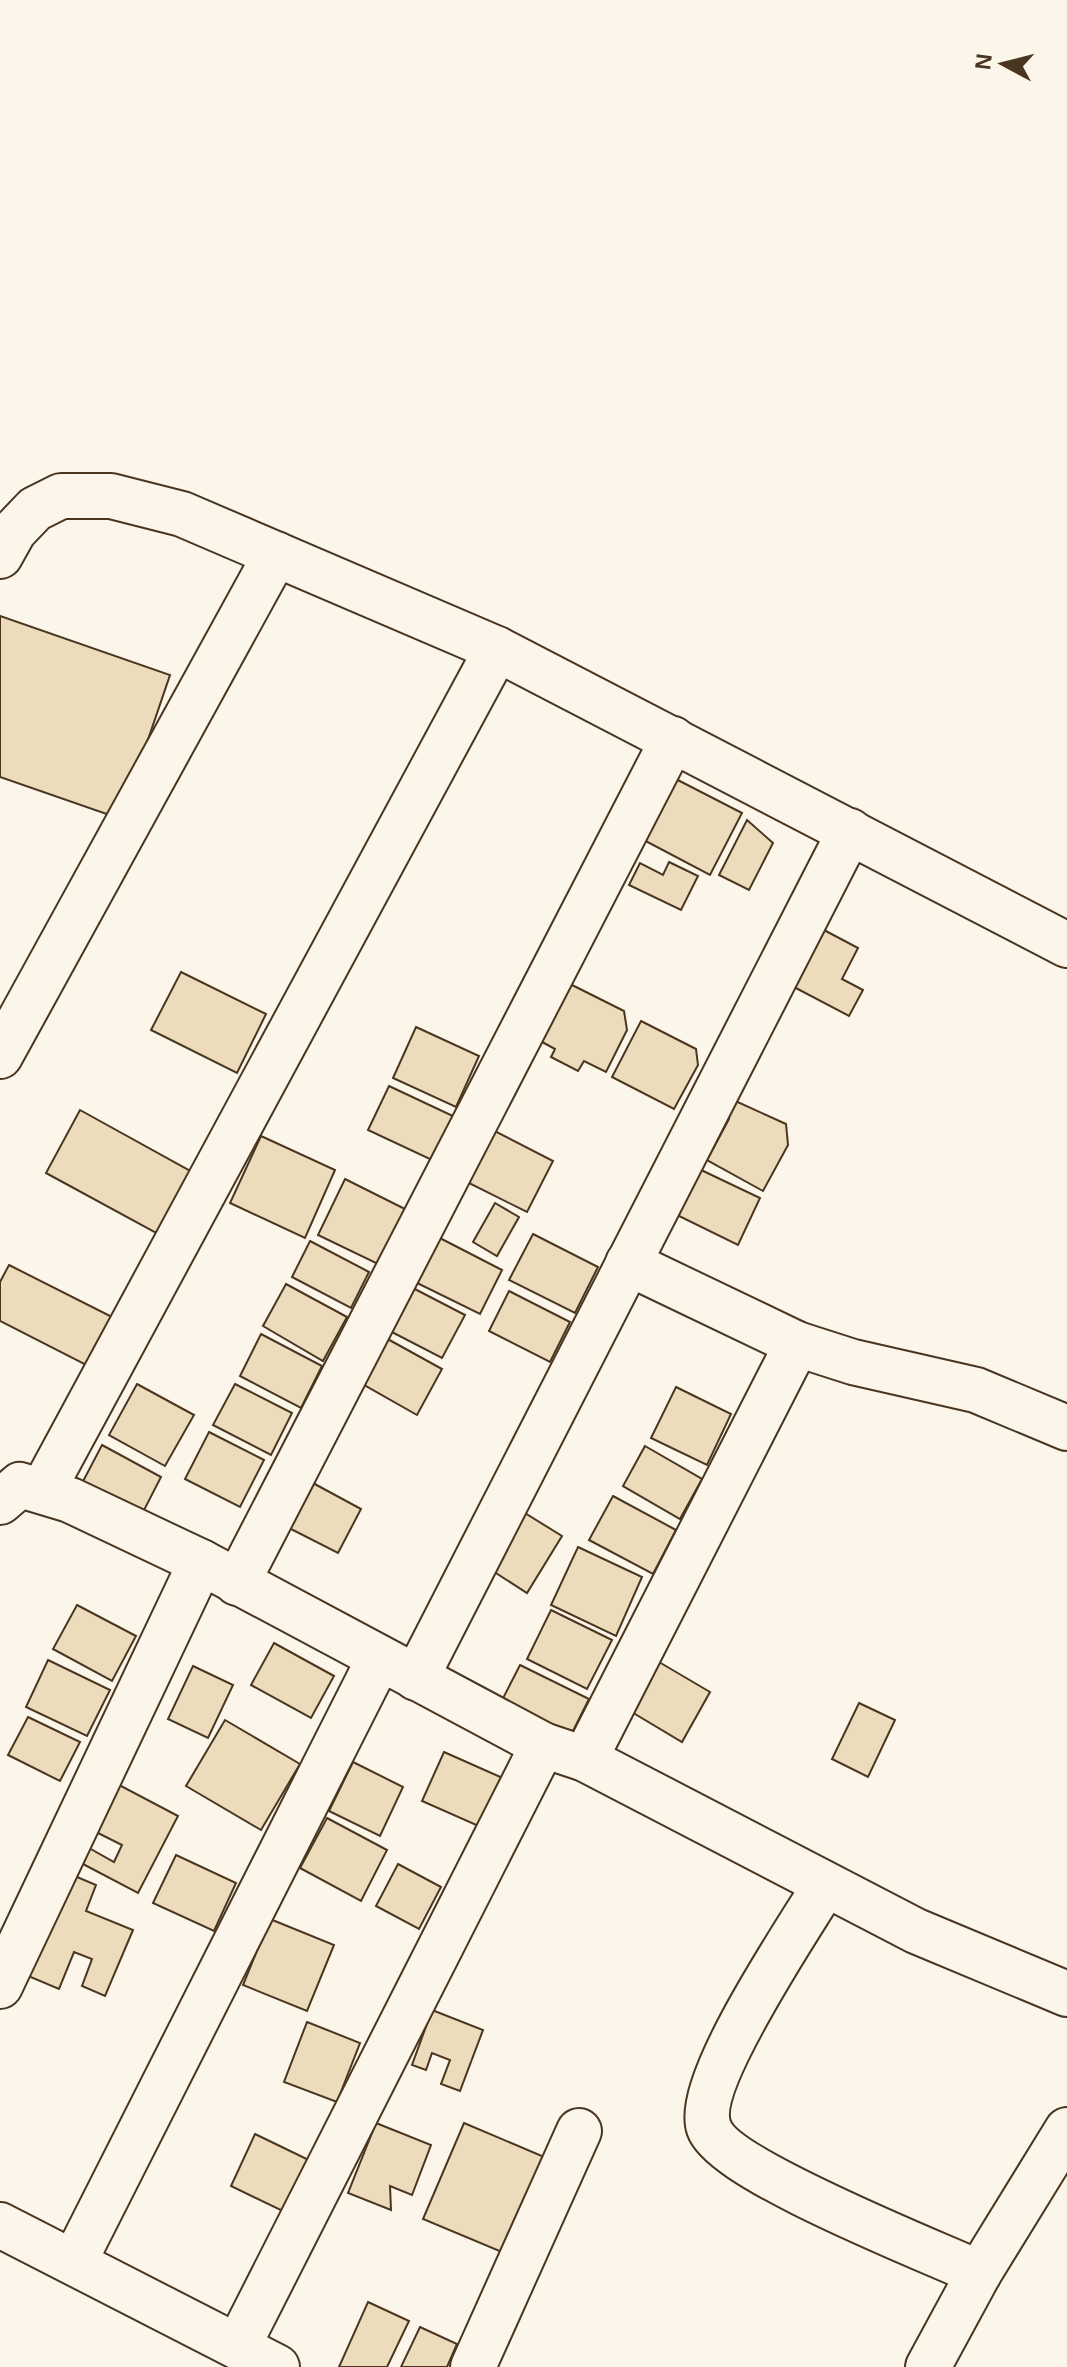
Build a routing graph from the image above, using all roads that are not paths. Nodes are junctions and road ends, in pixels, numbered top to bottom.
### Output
1 (276, 554) junction
2 (0, 556) edge
3 (497, 649) junction
4 (673, 739) junction
5 (850, 831) junction
6 (1067, 945) edge
7 (0, 1056) edge
8 (628, 1263) junction
9 (797, 1344) junction
10 (1067, 1428) edge
11 (43, 1490) junction
12 (0, 1502) edge
13 (219, 1572) junction
14 (398, 1668) junction
15 (543, 1745) junction
16 (585, 1759) junction
17 (825, 1885) junction
18 (0, 1986) edge
19 (1067, 1994) edge
20 (1067, 2130) edge
21 (579, 2131) dead end
22 (0, 2225) edge
23 (74, 2262) junction
24 (979, 2273) junction
25 (238, 2346) junction
26 (277, 2367) edge
27 (473, 2367) edge
28 (928, 2367) edge

1 - 2 street
1 - 3 street
1 - 7 street
3 - 4 street
3 - 11 street
4 - 5 street
4 - 13 street
5 - 6 street
5 - 8 street
8 - 9 street
8 - 14 street
9 - 10 street
9 - 16 street
11 - 12 street
11 - 13 street
13 - 14 street
13 - 18 street
14 - 15 street
14 - 23 street
15 - 16 street
15 - 25 street
16 - 17 street
17 - 19 street
17 - 24 street
20 - 24 street
21 - 27 street
22 - 23 street
23 - 25 street
24 - 28 street
25 - 26 street

